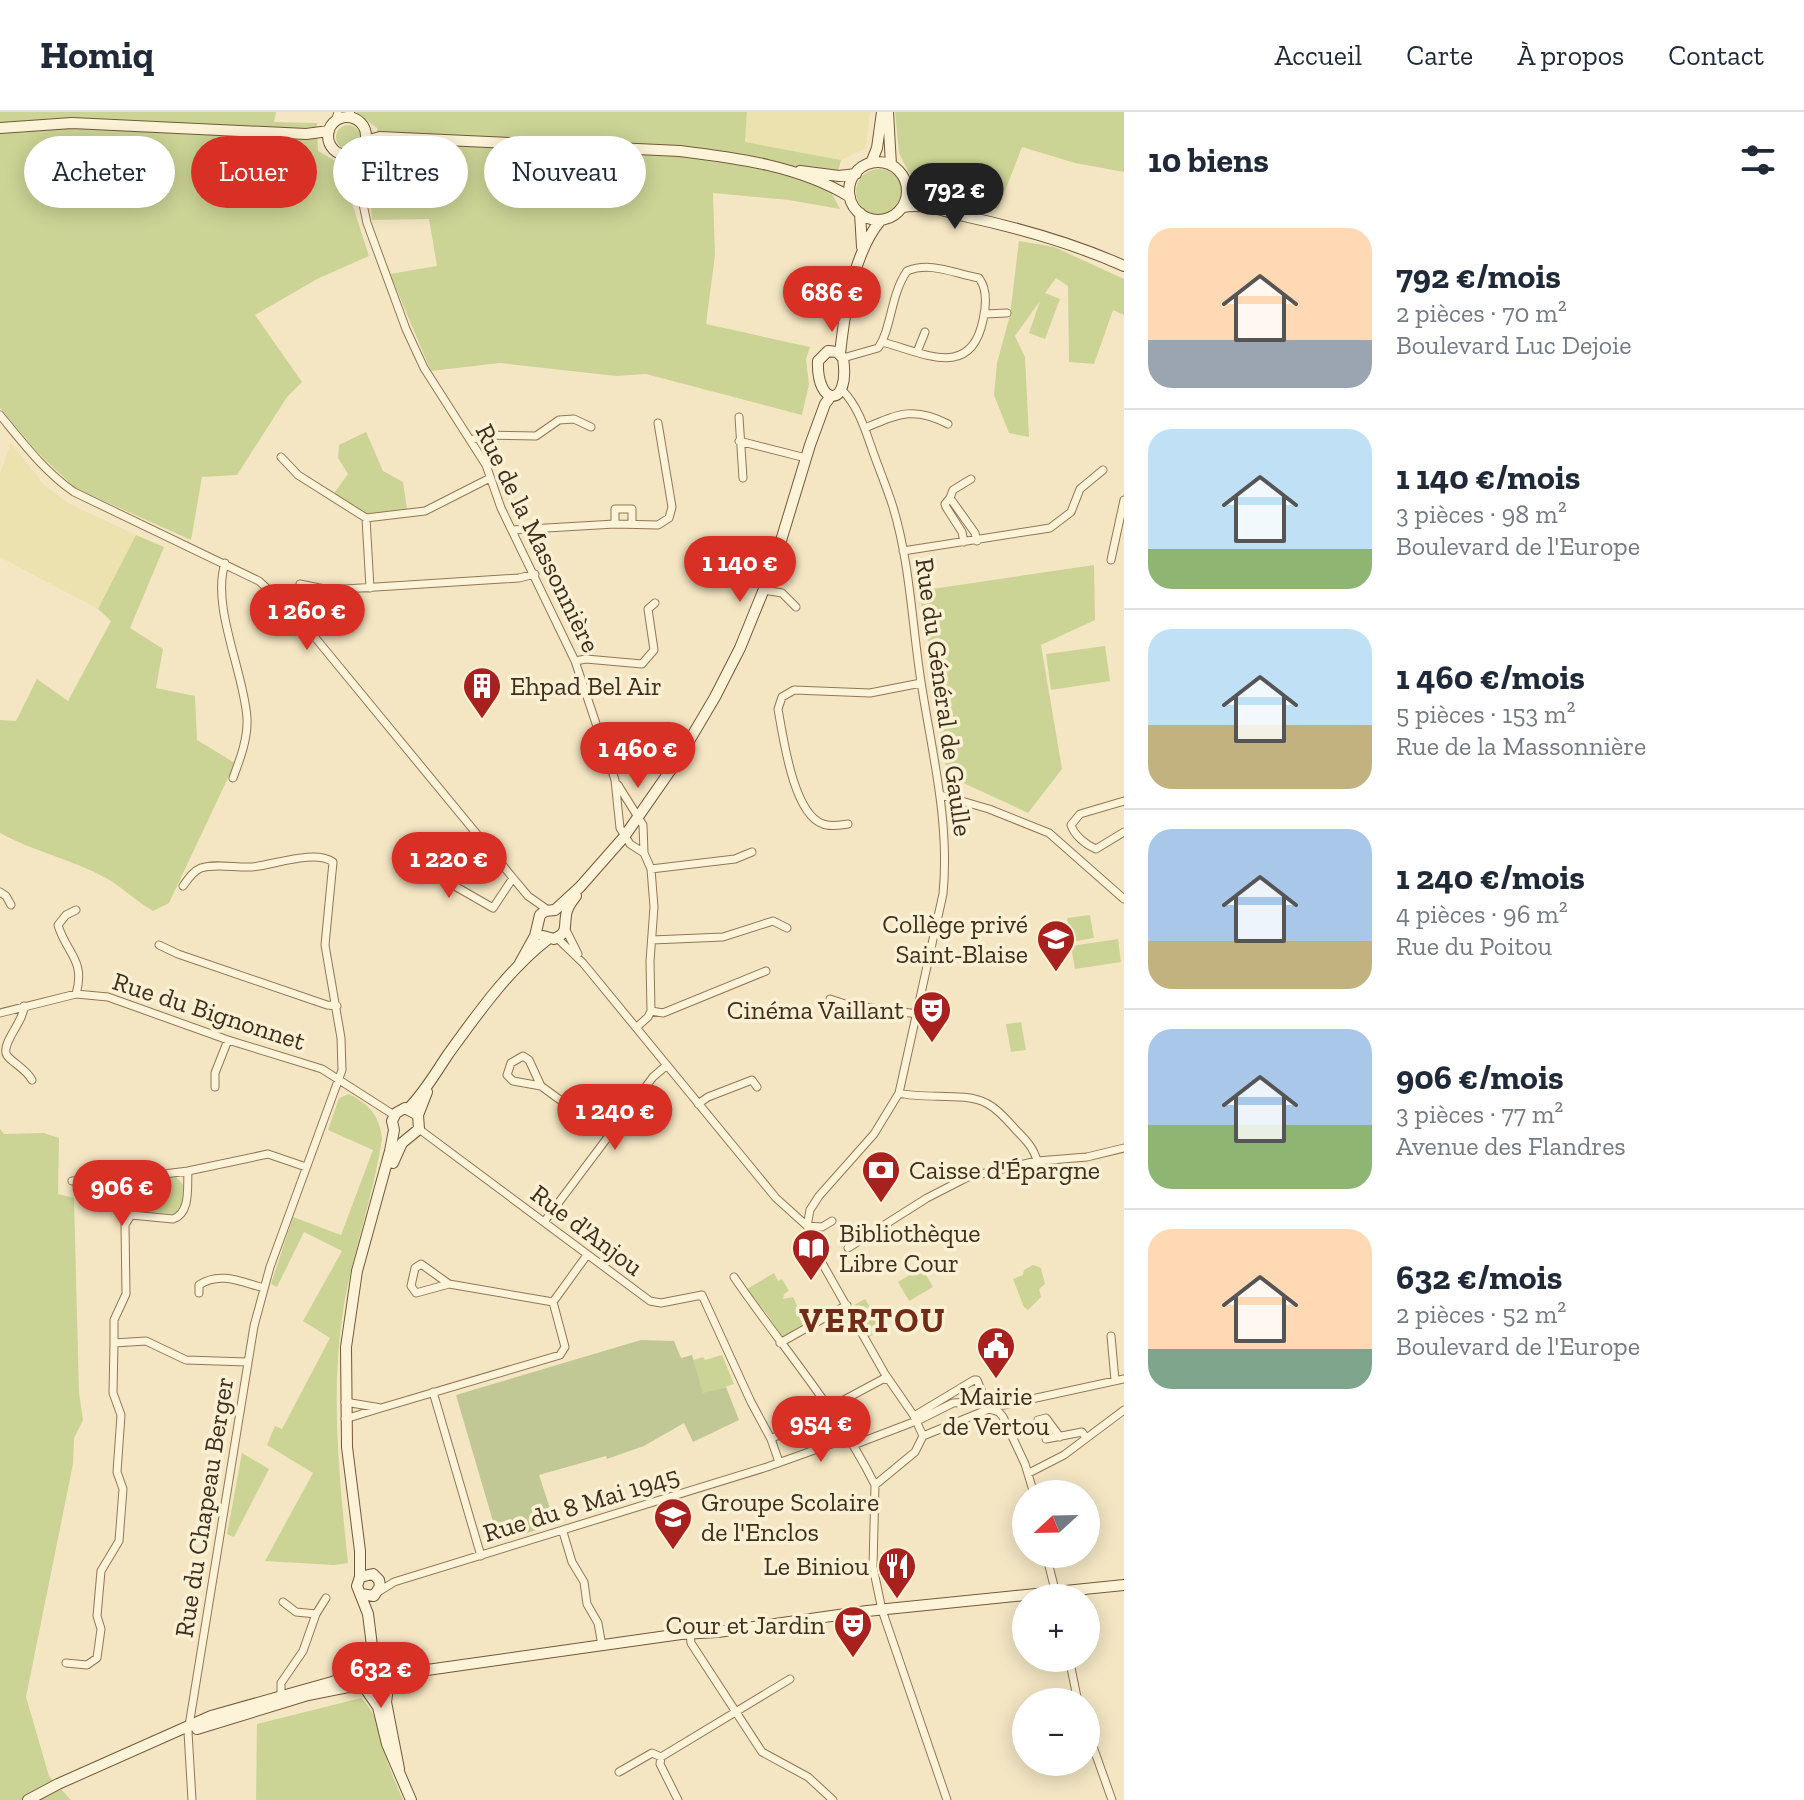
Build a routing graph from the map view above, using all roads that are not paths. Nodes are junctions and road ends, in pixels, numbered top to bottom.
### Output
1 (885, 112) edge
2 (352, 115) edge
3 (333, 127) edge
4 (0, 128) edge
5 (364, 129) junction
6 (365, 136) edge
7 (378, 136) edge
8 (468, 141) edge
9 (871, 163) junction
10 (891, 165) junction
11 (775, 167) junction
12 (856, 174) junction
13 (907, 186) junction
14 (850, 197) junction
15 (903, 207) junction
16 (364, 208) edge
17 (860, 213) junction
18 (881, 220) junction
19 (1009, 226) junction
20 (862, 255) junction
21 (1124, 266) edge
22 (1007, 313) dead end
23 (984, 314) junction
24 (843, 325) junction
25 (925, 332) dead end
26 (882, 342) junction
27 (828, 351) junction
28 (917, 352) junction
29 (842, 356) junction
30 (821, 387) junction
31 (842, 390) junction
32 (831, 396) junction
33 (0, 415) edge
34 (739, 417) dead end
35 (658, 423) dead end
36 (948, 424) dead end
37 (591, 427) dead end
38 (865, 428) junction
39 (472, 440) junction
40 (739, 441) junction
41 (810, 445) junction
42 (281, 457) dead end
43 (806, 458) junction
44 (1103, 470) dead end
45 (490, 478) junction
46 (743, 478) dead end
47 (971, 479) dead end
48 (950, 498) junction
49 (1124, 500) edge
50 (366, 518) junction
51 (615, 524) junction
52 (632, 524) junction
53 (512, 530) junction
54 (977, 541) junction
55 (964, 542) junction
56 (903, 551) junction
57 (1111, 560) dead end
58 (225, 563) junction
59 (535, 574) junction
60 (300, 584) dead end
61 (370, 588) junction
62 (764, 590) junction
63 (655, 603) dead end
64 (796, 607) dead end
65 (575, 661) junction
66 (921, 683) junction
67 (233, 778) dead end
68 (615, 780) junction
69 (941, 795) junction
70 (1124, 801) edge
71 (639, 817) junction
72 (848, 824) dead end
73 (1124, 832) edge
74 (477, 835) junction
75 (624, 837) junction
76 (752, 852) dead end
77 (644, 853) junction
78 (651, 869) junction
79 (513, 878) junction
80 (183, 886) dead end
81 (580, 887) junction
82 (0, 892) edge
83 (528, 896) junction
84 (1124, 899) edge
85 (11, 905) dead end
86 (76, 910) dead end
87 (552, 910) junction
88 (565, 917) junction
89 (538, 924) junction
90 (787, 928) dead end
91 (566, 930) junction
92 (552, 938) junction
93 (652, 940) junction
94 (159, 945) dead end
95 (520, 963) junction
96 (583, 963) junction
97 (766, 971) dead end
98 (76, 994) junction
99 (830, 999) dead end
100 (24, 1006) junction
101 (337, 1006) junction
102 (651, 1011) junction
103 (0, 1013) edge
104 (918, 1014) junction
105 (637, 1027) junction
106 (228, 1040) junction
107 (667, 1065) junction
108 (339, 1078) junction
109 (433, 1079) junction
110 (32, 1080) dead end
111 (541, 1086) junction
112 (215, 1087) dead end
113 (757, 1087) dead end
114 (899, 1093) junction
115 (698, 1104) junction
116 (408, 1109) junction
117 (394, 1115) junction
118 (418, 1115) junction
119 (419, 1129) junction
120 (394, 1130) junction
121 (608, 1135) junction
122 (409, 1137) junction
123 (1124, 1148) edge
124 (1037, 1161) junction
125 (306, 1167) junction
126 (188, 1171) junction
127 (134, 1180) junction
128 (72, 1181) dead end
129 (380, 1186) junction
130 (131, 1215) junction
131 (832, 1221) dead end
132 (544, 1222) junction
133 (807, 1226) junction
134 (809, 1240) dead end
135 (848, 1248) dead end
136 (587, 1255) junction
137 (734, 1277) dead end
138 (449, 1284) junction
139 (264, 1288) junction
140 (199, 1293) dead end
141 (553, 1302) junction
142 (847, 1305) junction
143 (1111, 1336) dead end
144 (114, 1343) junction
145 (780, 1343) junction
146 (247, 1362) junction
147 (889, 1380) junction
148 (1120, 1380) edge
149 (433, 1392) junction
150 (952, 1399) junction
151 (345, 1402) junction
152 (987, 1405) junction
153 (1004, 1405) junction
154 (381, 1408) junction
155 (830, 1409) junction
156 (1124, 1410) edge
157 (999, 1412) junction
158 (956, 1417) dead end
159 (919, 1418) junction
160 (345, 1419) junction
161 (1038, 1420) dead end
162 (923, 1436) junction
163 (1060, 1437) junction
164 (848, 1438) junction
165 (1086, 1438) junction
166 (771, 1439) junction
167 (1046, 1439) dead end
168 (856, 1444) dead end
169 (779, 1462) junction
170 (1029, 1473) junction
171 (1031, 1480) edge
172 (875, 1485) junction
173 (563, 1532) junction
174 (481, 1556) junction
175 (368, 1576) junction
176 (394, 1582) junction
177 (1124, 1585) edge
178 (1100, 1589) edge
179 (361, 1594) junction
180 (376, 1594) junction
181 (326, 1598) dead end
182 (1012, 1599) edge
183 (283, 1602) dead end
184 (882, 1610) junction
185 (316, 1614) junction
186 (368, 1614) junction
187 (690, 1633) junction
188 (372, 1646) junction
189 (602, 1646) junction
190 (66, 1663) dead end
191 (383, 1664) junction
192 (363, 1668) junction
193 (420, 1671) junction
194 (790, 1679) dead end
195 (388, 1686) junction
196 (365, 1690) junction
197 (281, 1695) junction
198 (735, 1713) junction
199 (189, 1729) junction
200 (661, 1757) junction
201 (1100, 1766) edge
202 (399, 1769) junction
203 (619, 1772) dead end
204 (28, 1800) edge
205 (183, 1800) edge
206 (192, 1800) edge
207 (411, 1800) edge
208 (678, 1800) edge
209 (833, 1800) edge
210 (947, 1800) edge
211 (1112, 1800) edge

1 - 9 street
1 - 10 street
2 - 3 street
2 - 5 street
3 - 4 street
5 - 6 street
5 - 7 street
8 - 11 street
9 - 10 street
9 - 12 street
10 - 13 street
11 - 12 street
11 - 14 street
12 - 14 street
13 - 15 street
13 - 19 street
14 - 17 street
15 - 18 street
15 - 19 street
16 - 39 street, Rue de la Massonnière
17 - 18 street
17 - 20 street
18 - 20 street
19 - 21 street
20 - 24 street
22 - 23 street
23 - 26 street
23 - 28 street
24 - 27 street
24 - 29 street
25 - 28 street
26 - 28 street
26 - 29 street
27 - 29 street
27 - 30 street
29 - 31 street
30 - 32 street
30 - 41 street
31 - 32 street
31 - 38 street, Rue du Général de Gaulle
32 - 41 street
33 - 58 street
34 - 40 street
35 - 52 street
36 - 38 street
37 - 39 street
38 - 56 street, Rue du Général de Gaulle
39 - 45 street, Rue de la Massonnière
40 - 43 street
40 - 46 street
41 - 43 street
42 - 50 street
43 - 62 street
44 - 54 street
45 - 50 street
45 - 53 street, Rue de la Massonnière
47 - 48 street
48 - 54 street
48 - 55 street
49 - 57 street
50 - 61 street
51 - 52 street
51 - 52 street
51 - 53 street
53 - 59 street, Rue de la Massonnière
54 - 55 street
55 - 56 street
56 - 66 street, Rue du Général de Gaulle
58 - 67 street
58 - 74 street
59 - 61 street
59 - 65 street, Rue de la Massonnière
60 - 61 street
62 - 64 street
62 - 71 street
63 - 65 street
65 - 68 street, Rue de la Massonnière
66 - 69 street, Rue du Général de Gaulle
66 - 72 street
68 - 71 street, Rue de la Massonnière
68 - 75 street, Rue de la Massonnière
69 - 84 street
69 - 104 street, Rue du Général de Gaulle
70 - 73 street
71 - 75 street
71 - 77 street
74 - 79 street
74 - 79 street
75 - 77 street
75 - 81 street
76 - 78 street
77 - 78 street
78 - 93 street
79 - 83 street
80 - 101 street, Rue du Chapeau Berger
81 - 87 street
81 - 88 street
82 - 85 street
83 - 87 street
83 - 89 street
86 - 98 street
87 - 88 street
87 - 89 street
88 - 91 street
89 - 92 street
89 - 95 street
90 - 93 street
91 - 92 street
91 - 96 street
92 - 95 street
92 - 96 street
93 - 102 street
94 - 101 street
95 - 109 street
96 - 105 street
97 - 102 street
98 - 100 street, Rue du Bignonnet
98 - 106 street, Rue du Bignonnet
99 - 104 street
100 - 103 street, Rue du Bignonnet
100 - 110 street
101 - 108 street, Rue du Chapeau Berger
102 - 105 street
104 - 114 street, Rue du Général de Gaulle
105 - 107 street
106 - 108 street, Rue du Bignonnet
106 - 112 street
107 - 115 street
107 - 121 street
108 - 117 street, Rue du Bignonnet
108 - 125 street, Rue du Chapeau Berger
109 - 116 street
109 - 118 street
111 - 111 street
111 - 121 street
113 - 115 street
114 - 124 street
114 - 133 street, Rue du Général de Gaulle
115 - 133 street
116 - 117 street
116 - 118 street
117 - 120 street
118 - 119 street
119 - 122 street
119 - 132 street, Rue d'Anjou
120 - 122 street
120 - 129 street
121 - 132 street
122 - 129 street
123 - 124 street
124 - 135 street
125 - 126 street
125 - 139 street, Rue du Chapeau Berger
126 - 127 street
126 - 130 street
127 - 128 street
127 - 130 street
129 - 151 street
130 - 144 street
131 - 133 street
132 - 136 street, Rue d'Anjou
134 - 142 street
136 - 141 street
136 - 166 street, Rue d'Anjou
137 - 145 street
138 - 138 street
138 - 141 street
139 - 140 street
139 - 146 street, Rue du Chapeau Berger
141 - 149 street
142 - 145 street
142 - 147 street
143 - 148 street
144 - 146 street
144 - 190 street
145 - 155 street
146 - 199 street, Rue du Chapeau Berger
147 - 155 street
147 - 159 street
148 - 153 street
149 - 154 street
149 - 174 street
150 - 152 street
150 - 158 street
150 - 159 street
151 - 154 street
151 - 160 street
152 - 153 street
152 - 157 street
152 - 159 street
152 - 162 street
153 - 157 street
154 - 160 street
155 - 164 street
155 - 166 street
156 - 165 street
157 - 170 street
159 - 162 street
159 - 168 street
160 - 175 street
161 - 163 street
162 - 172 street
163 - 165 street
163 - 167 street
164 - 169 street, Rue du 8 Mai 1945
164 - 172 street
165 - 170 street
166 - 169 street
169 - 173 street, Rue du 8 Mai 1945
170 - 171 street
172 - 184 street
173 - 174 street, Rue du 8 Mai 1945
173 - 189 street
174 - 176 street, Rue du 8 Mai 1945
175 - 176 street
175 - 179 street
175 - 180 street
176 - 180 street, Rue du 8 Mai 1945
177 - 178 street
179 - 180 street
179 - 186 street
180 - 186 street
181 - 185 street
182 - 184 street
183 - 185 street
184 - 187 street
184 - 210 street
185 - 197 street
186 - 188 street
187 - 189 street
187 - 198 street
188 - 191 street
188 - 192 street
189 - 193 street
191 - 192 street
191 - 193 street
191 - 195 street
192 - 196 street
192 - 197 street
193 - 195 street
194 - 198 street
195 - 196 street
195 - 202 street
196 - 199 street
196 - 202 street
197 - 199 street
198 - 200 street
198 - 209 street
199 - 204 street
199 - 206 street, Rue du Chapeau Berger
200 - 203 street
200 - 208 street
201 - 211 street
202 - 207 street
205 - 206 street

